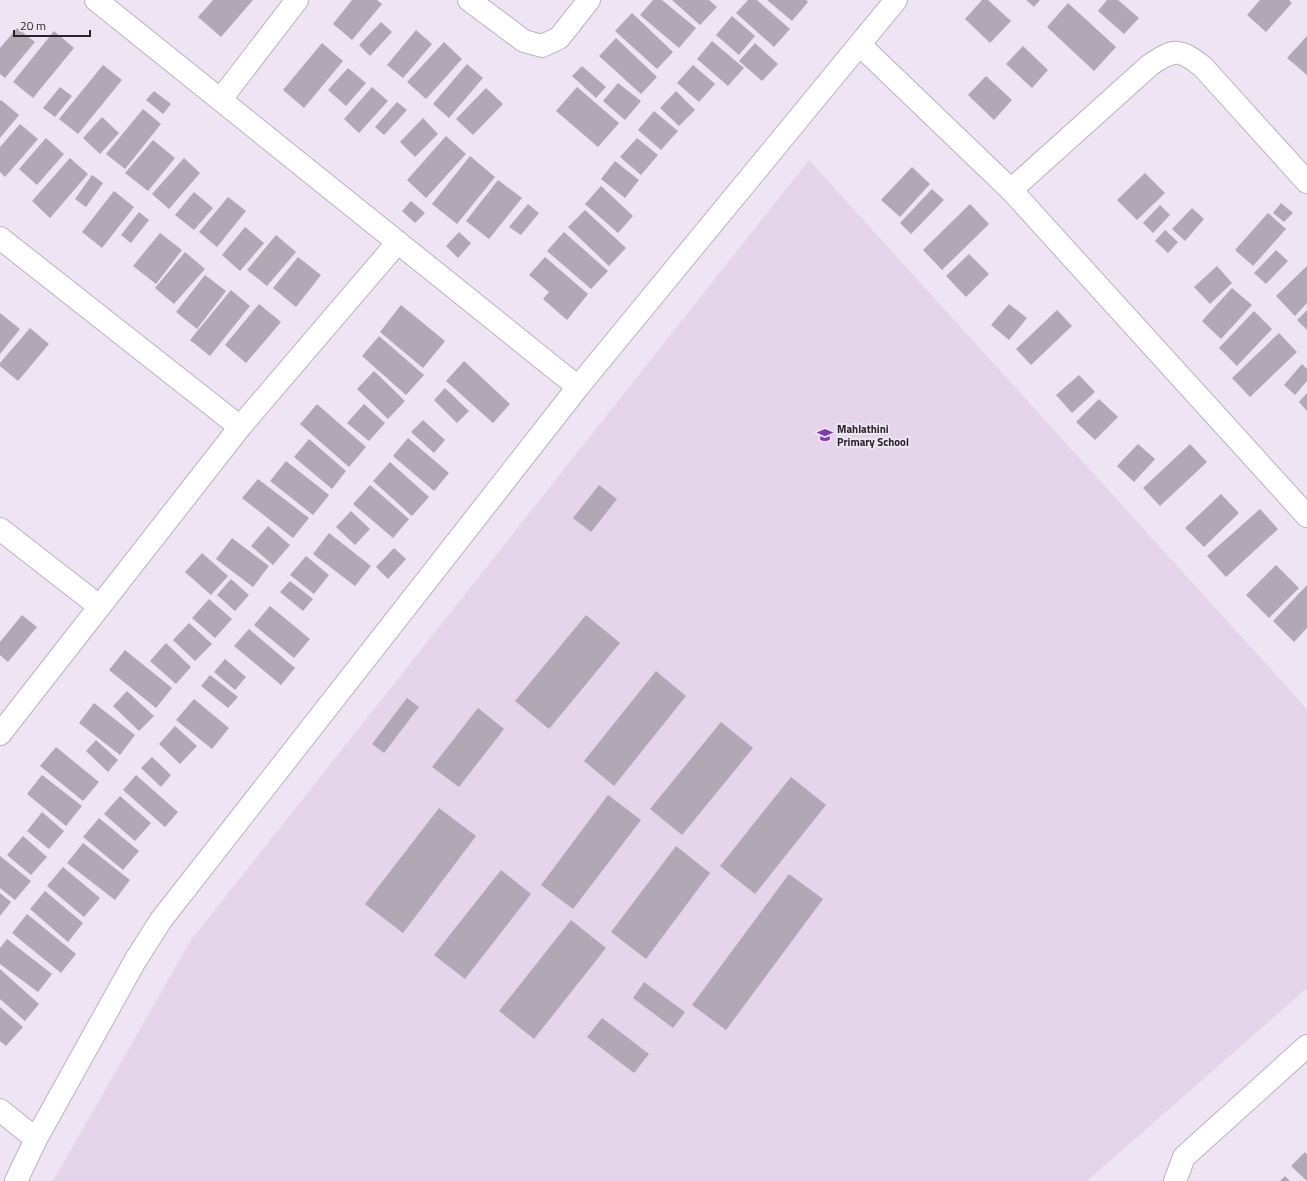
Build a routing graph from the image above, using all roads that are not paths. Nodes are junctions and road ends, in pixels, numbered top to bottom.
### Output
1 (96, 0) edge
2 (297, 0) edge
3 (469, 0) edge
4 (589, 0) edge
5 (896, 0) edge
6 (860, 45) junction
7 (220, 99) junction
8 (1307, 182) edge
9 (1011, 190) junction
10 (0, 238) edge
11 (398, 242) junction
12 (578, 387) junction
13 (240, 427) junction
14 (1307, 516) edge
15 (0, 529) edge
16 (99, 606) junction
17 (0, 734) edge
18 (1307, 1046) edge
19 (0, 1110) edge
20 (36, 1139) junction
21 (16, 1181) edge
22 (1174, 1181) edge

1 - 7 street
2 - 7 street
3 - 4 street
5 - 6 street
6 - 9 street
6 - 12 street
7 - 11 street
8 - 9 street
9 - 14 street
10 - 13 street
11 - 12 street
11 - 13 street
12 - 20 street
13 - 16 street
15 - 16 street
16 - 17 street
18 - 22 street
19 - 20 street
20 - 21 street

